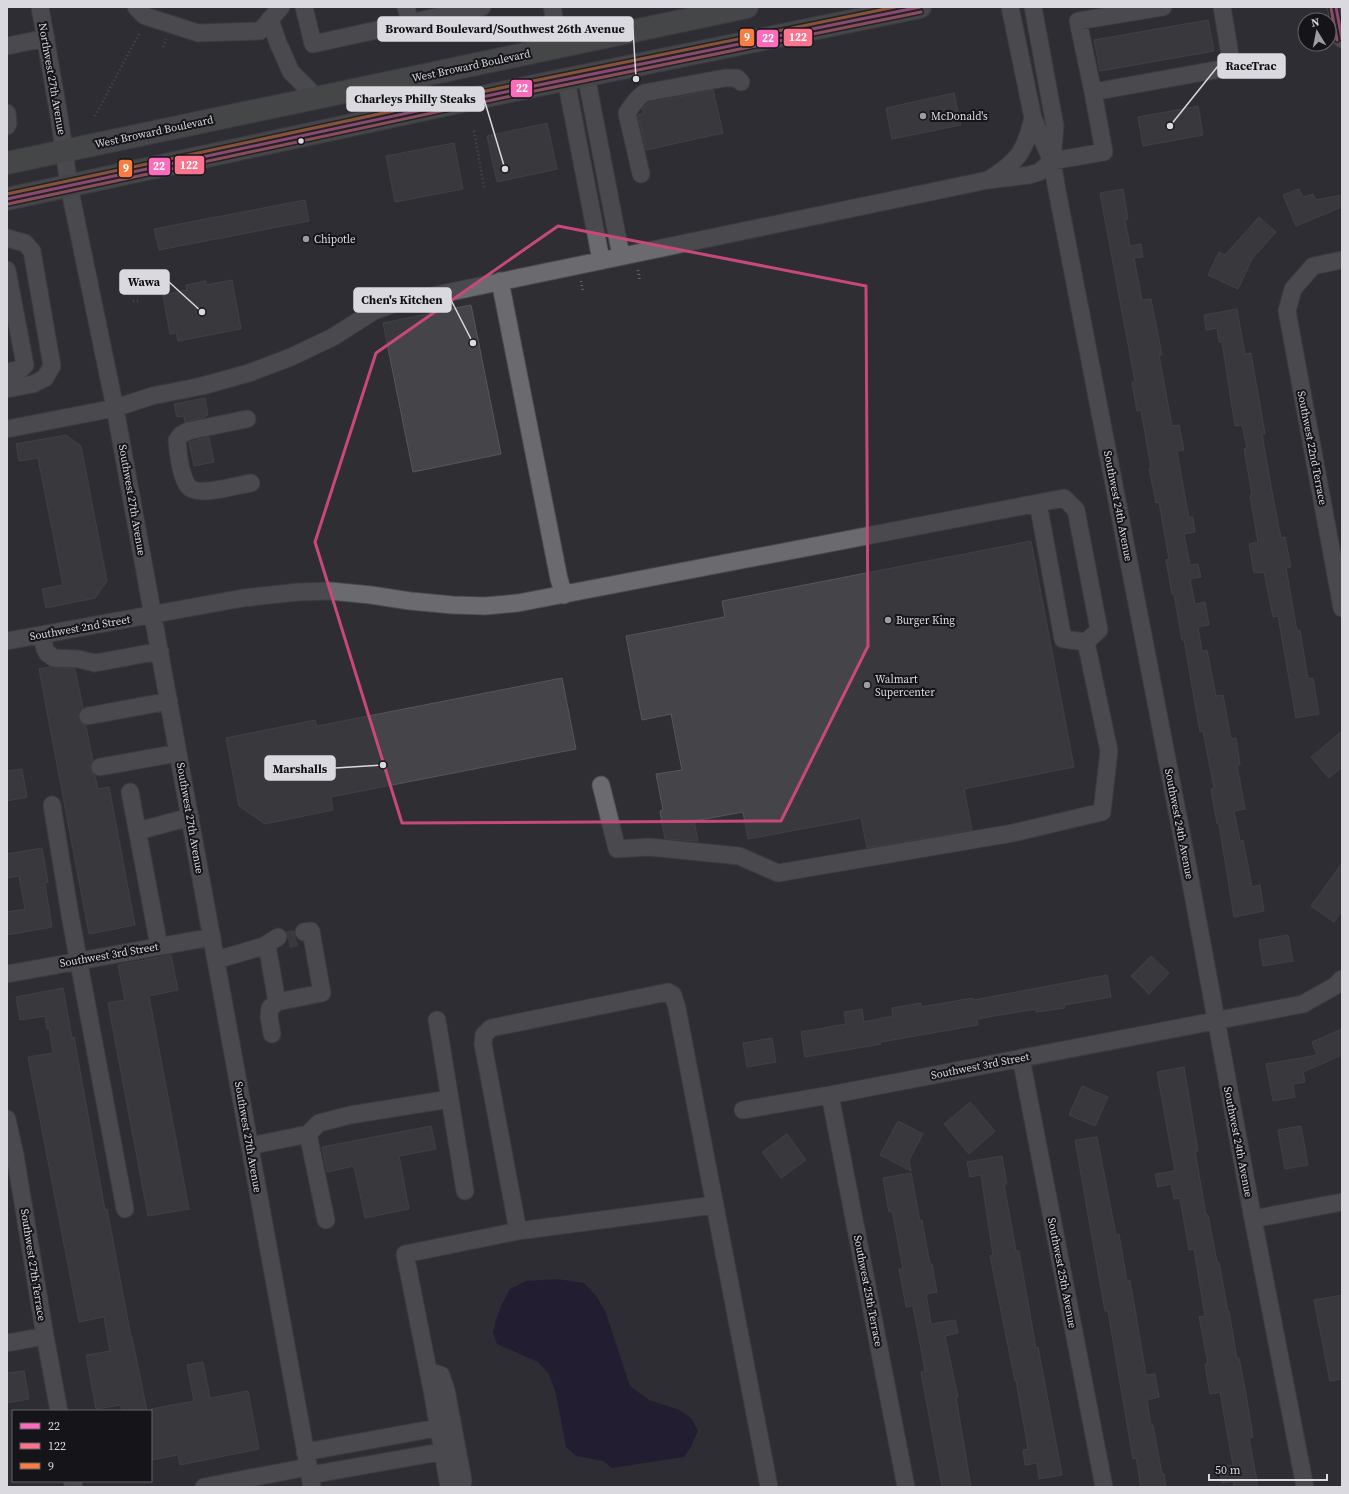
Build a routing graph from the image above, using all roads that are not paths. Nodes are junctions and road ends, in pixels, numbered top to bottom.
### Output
1 (40, 7) edge
2 (136, 7) edge
3 (304, 7) edge
4 (482, 7) edge
5 (552, 7) edge
6 (747, 7) edge
7 (920, 7) edge
8 (1010, 7) edge
9 (1033, 7) edge
10 (1163, 7) edge
11 (1222, 7) edge
12 (1336, 7) edge
13 (276, 13) edge
14 (408, 15) edge
15 (610, 37) junction
16 (46, 38) junction
17 (1342, 39) edge
18 (7, 46) edge
19 (560, 47) junction
20 (576, 78) junction
21 (741, 82) dead end
22 (1093, 92) junction
23 (317, 98) junction
24 (7, 113) edge
25 (1033, 118) junction
26 (7, 126) edge
27 (64, 150) junction
28 (1052, 160) junction
29 (7, 163) edge
30 (641, 174) dead end
31 (988, 180) junction
32 (69, 186) junction
33 (7, 199) edge
34 (7, 238) edge
35 (621, 256) junction
36 (601, 260) junction
37 (1342, 260) edge
38 (7, 270) edge
39 (500, 281) junction
40 (7, 372) edge
41 (7, 390) edge
42 (116, 408) junction
43 (247, 419) dead end
44 (7, 429) edge
45 (251, 483) dead end
46 (1038, 503) junction
47 (564, 595) junction
48 (1342, 608) edge
49 (153, 615) junction
50 (42, 635) junction
51 (7, 642) edge
52 (1086, 642) junction
53 (160, 651) junction
54 (168, 701) junction
55 (88, 716) dead end
56 (178, 754) junction
57 (100, 767) dead end
58 (601, 786) dead end
59 (130, 792) dead end
60 (52, 806) dead end
61 (190, 817) junction
62 (138, 831) junction
63 (288, 936) junction
64 (212, 937) junction
65 (159, 946) junction
66 (216, 960) junction
67 (79, 961) junction
68 (7, 974) edge
69 (1342, 979) edge
70 (277, 1002) junction
71 (437, 1020) dead end
72 (1216, 1021) junction
73 (272, 1034) dead end
74 (1021, 1058) junction
75 (830, 1095) junction
76 (450, 1099) junction
77 (744, 1110) dead end
78 (7, 1119) edge
79 (308, 1134) junction
80 (250, 1146) junction
81 (11, 1156) edge
82 (465, 1191) dead end
83 (1342, 1202) edge
84 (714, 1205) junction
85 (125, 1209) dead end
86 (1253, 1219) junction
87 (326, 1220) dead end
88 (518, 1231) junction
89 (45, 1336) junction
90 (7, 1343) edge
91 (59, 1410) edge
92 (446, 1426) junction
93 (450, 1451) junction
94 (309, 1470) edge
95 (204, 1487) edge
96 (449, 1487) edge
97 (462, 1487) edge
98 (769, 1487) edge
99 (906, 1487) edge
100 (1104, 1487) edge
101 (1305, 1487) edge

1 - 16 street, Northwest 27th Avenue
2 - 13 street
3 - 14 street
4 - 14 street
5 - 19 street
6 - 15 main road, West Broward Boulevard
7 - 20 main road
8 - 25 street, Southwest 24th Avenue
9 - 28 street, Southwest 24th Avenue
10 - 22 street
11 - 22 street
12 - 17 street
13 - 23 street
15 - 19 main road, West Broward Boulevard
15 - 20 main road
16 - 18 street
16 - 27 street, Northwest 27th Avenue
19 - 23 main road, West Broward Boulevard
20 - 32 main road
20 - 35 street
20 - 36 street
21 - 30 street
22 - 28 street
23 - 27 main road, West Broward Boulevard
24 - 26 street
25 - 28 street, Southwest 24th Avenue
25 - 31 street
27 - 29 main road, West Broward Boulevard
27 - 32 street, Southwest 27th Avenue
28 - 31 street
28 - 72 street, Southwest 24th Avenue
31 - 35 street
32 - 33 main road
32 - 42 street, Southwest 27th Avenue
34 - 41 street
35 - 36 street
36 - 39 street
37 - 48 street, Southwest 22nd Terrace
38 - 40 street
39 - 42 street
39 - 47 street
42 - 44 street
42 - 49 street, Southwest 27th Avenue
43 - 45 street
46 - 47 street, Southwest 2nd Street
46 - 52 street
46 - 52 street, Southwest 2nd Street
47 - 49 street, Southwest 2nd Street
49 - 50 street, Southwest 2nd Street
49 - 53 street, Southwest 27th Avenue
50 - 51 street, Southwest 2nd Street
50 - 53 street
52 - 58 street
53 - 54 street, Southwest 27th Avenue
54 - 55 street
54 - 56 street, Southwest 27th Avenue
56 - 57 street
56 - 61 street, Southwest 27th Avenue
59 - 62 street
60 - 67 street
61 - 62 street
61 - 64 street, Southwest 27th Avenue
62 - 65 street
63 - 66 street
63 - 70 street
63 - 70 street
64 - 65 street, Southwest 3rd Street
64 - 66 street, Southwest 27th Avenue
65 - 67 street, Southwest 3rd Street
66 - 80 street, Southwest 27th Avenue
67 - 68 street, Southwest 3rd Street
67 - 85 street
69 - 72 street, Southwest 3rd Street
70 - 73 street
71 - 76 street
72 - 74 street, Southwest 3rd Street
72 - 86 street, Southwest 24th Avenue
74 - 75 street, Southwest 3rd Street
74 - 100 street, Southwest 25th Avenue
75 - 77 street, Southwest 3rd Street
75 - 99 street, Southwest 25th Terrace
76 - 79 street
76 - 82 street
78 - 81 street, Southwest 27th Terrace
79 - 80 street
79 - 87 street
80 - 94 street, Southwest 27th Avenue
81 - 89 street, Southwest 27th Terrace
83 - 86 street
84 - 88 street
84 - 88 street
84 - 98 street
86 - 101 street, Southwest 24th Avenue
88 - 92 street
89 - 90 street
89 - 91 street, Southwest 27th Terrace
92 - 93 street
92 - 94 street
93 - 94 street
93 - 96 street
93 - 97 street
94 - 95 street

